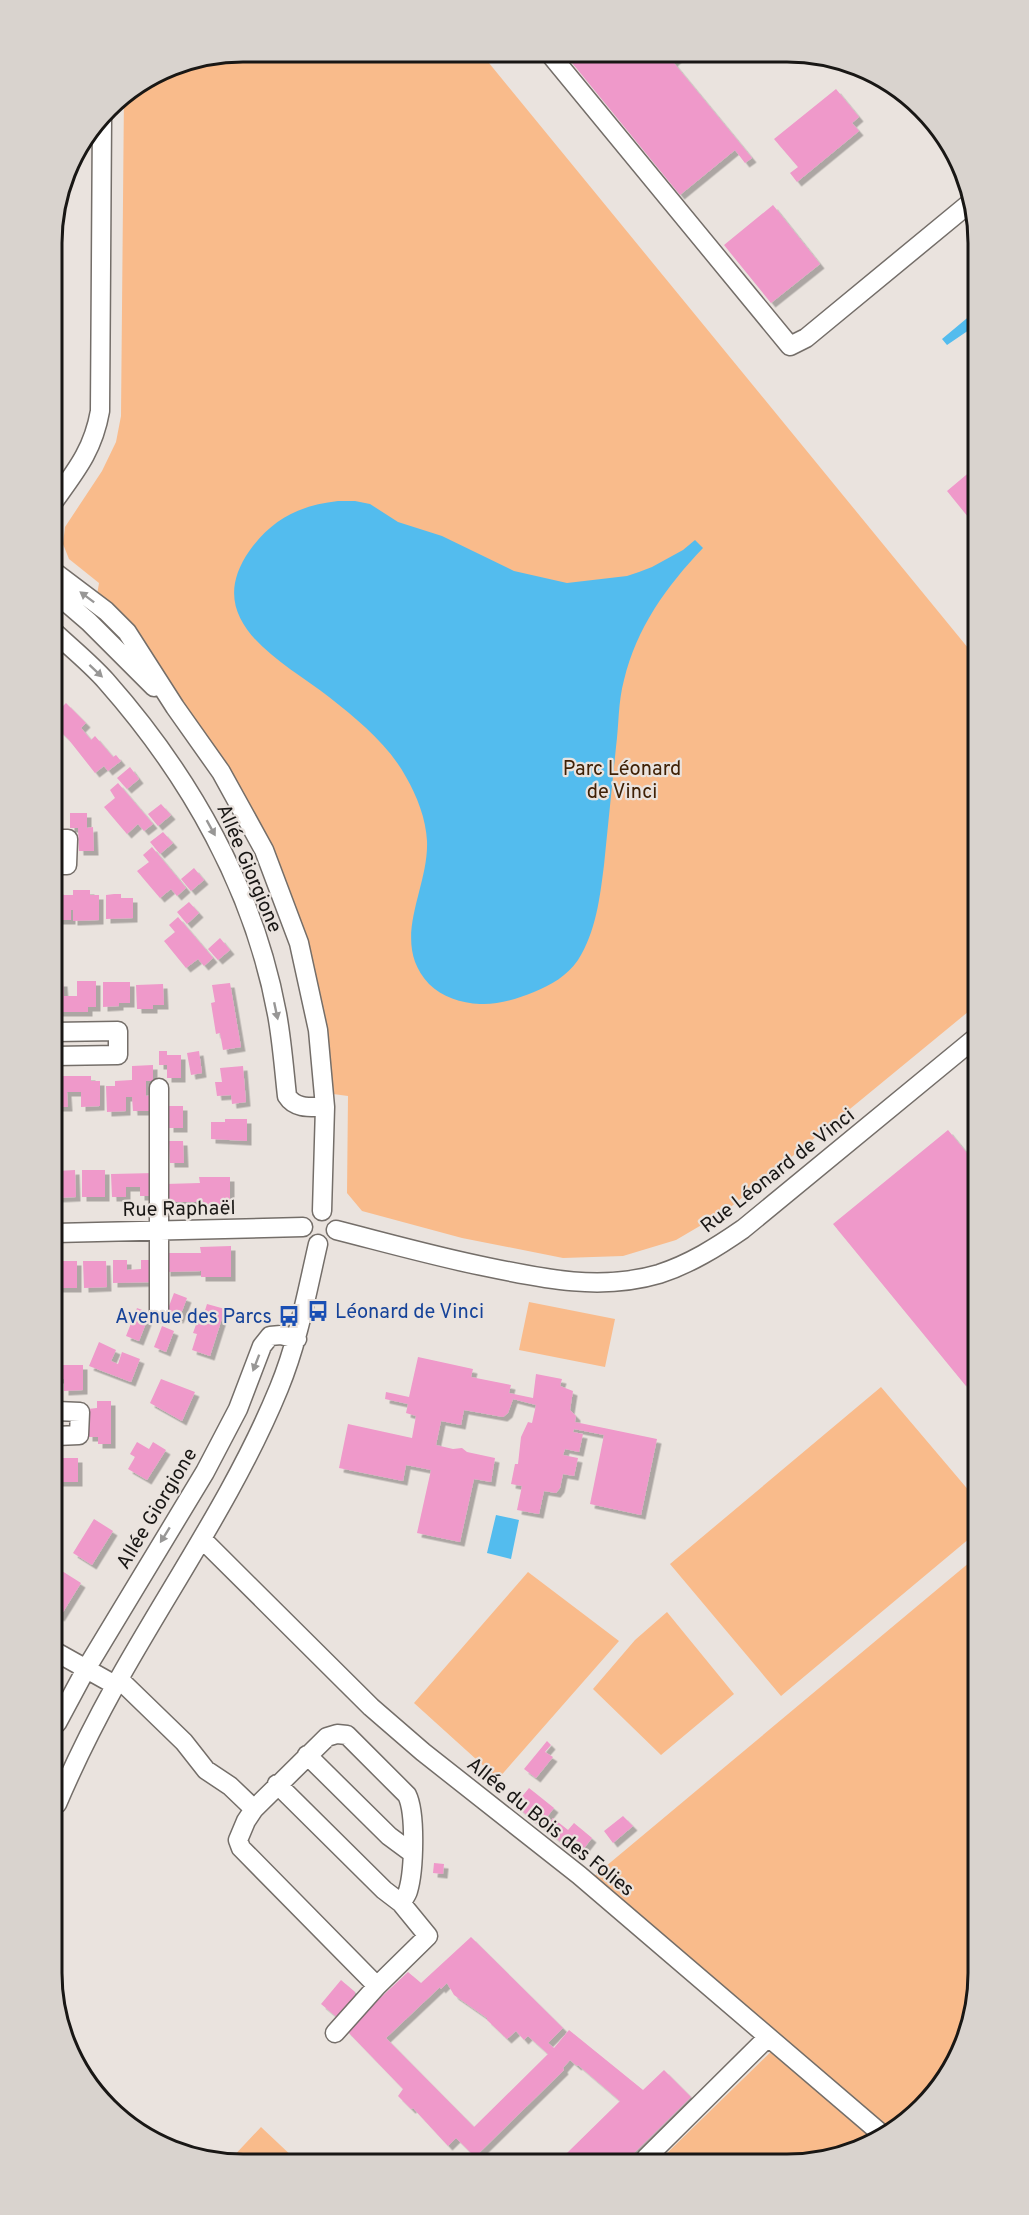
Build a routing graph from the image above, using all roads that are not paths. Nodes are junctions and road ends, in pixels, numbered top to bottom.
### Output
1 (556, 62) edge
2 (102, 129) edge
3 (964, 208) edge
4 (62, 490) edge
5 (62, 578) edge
6 (62, 599) edge
7 (62, 639) edge
8 (174, 707) junction
9 (62, 839) edge
10 (62, 865) edge
11 (62, 1032) edge
12 (968, 1044) edge
13 (62, 1056) edge
14 (159, 1088) dead end
15 (325, 1107) junction
16 (322, 1211) junction
17 (303, 1227) junction
18 (336, 1230) junction
19 (159, 1231) junction
20 (62, 1233) edge
21 (318, 1244) junction
22 (159, 1313) dead end
23 (297, 1339) junction
24 (62, 1411) edge
25 (62, 1436) edge
26 (202, 1539) junction
27 (62, 1655) edge
28 (86, 1669) junction
29 (117, 1682) junction
30 (62, 1713) edge
31 (307, 1755) junction
32 (277, 1784) junction
33 (62, 1792) edge
34 (254, 1809) junction
35 (412, 1853) junction
36 (401, 1903) junction
37 (377, 1986) junction
38 (335, 2033) dead end
39 (768, 2037) junction
40 (876, 2129) edge
41 (650, 2154) edge

1 - 3 street
2 - 4 street
8 -> 5 street
6 - 8 street
7 -> 15 street, Allée Giorgione
8 - 15 street
9 - 10 street
11 - 13 street
12 - 18 street, Rue Léonard de Vinci
14 - 19 street
15 - 16 street
16 - 17 street
16 - 18 street
17 - 19 street, Rue Raphaël
17 - 21 street
18 - 21 street
19 - 20 street, Rue Raphaël
19 - 22 street
21 - 23 street
23 - 26 street
23 -> 28 street, Allée Giorgione
24 - 25 street
26 - 29 street
26 - 39 street, Allée du Bois des Folies
27 - 28 street
28 - 29 street
28 - 30 street, Allée Giorgione
29 - 33 street
29 - 34 street
31 - 32 street
31 - 35 street
31 - 35 street
32 - 34 street
32 - 36 street
34 - 37 street
35 - 36 street
36 - 37 street
37 - 38 street
39 - 40 street, Allée du Bois des Folies
39 - 41 street

